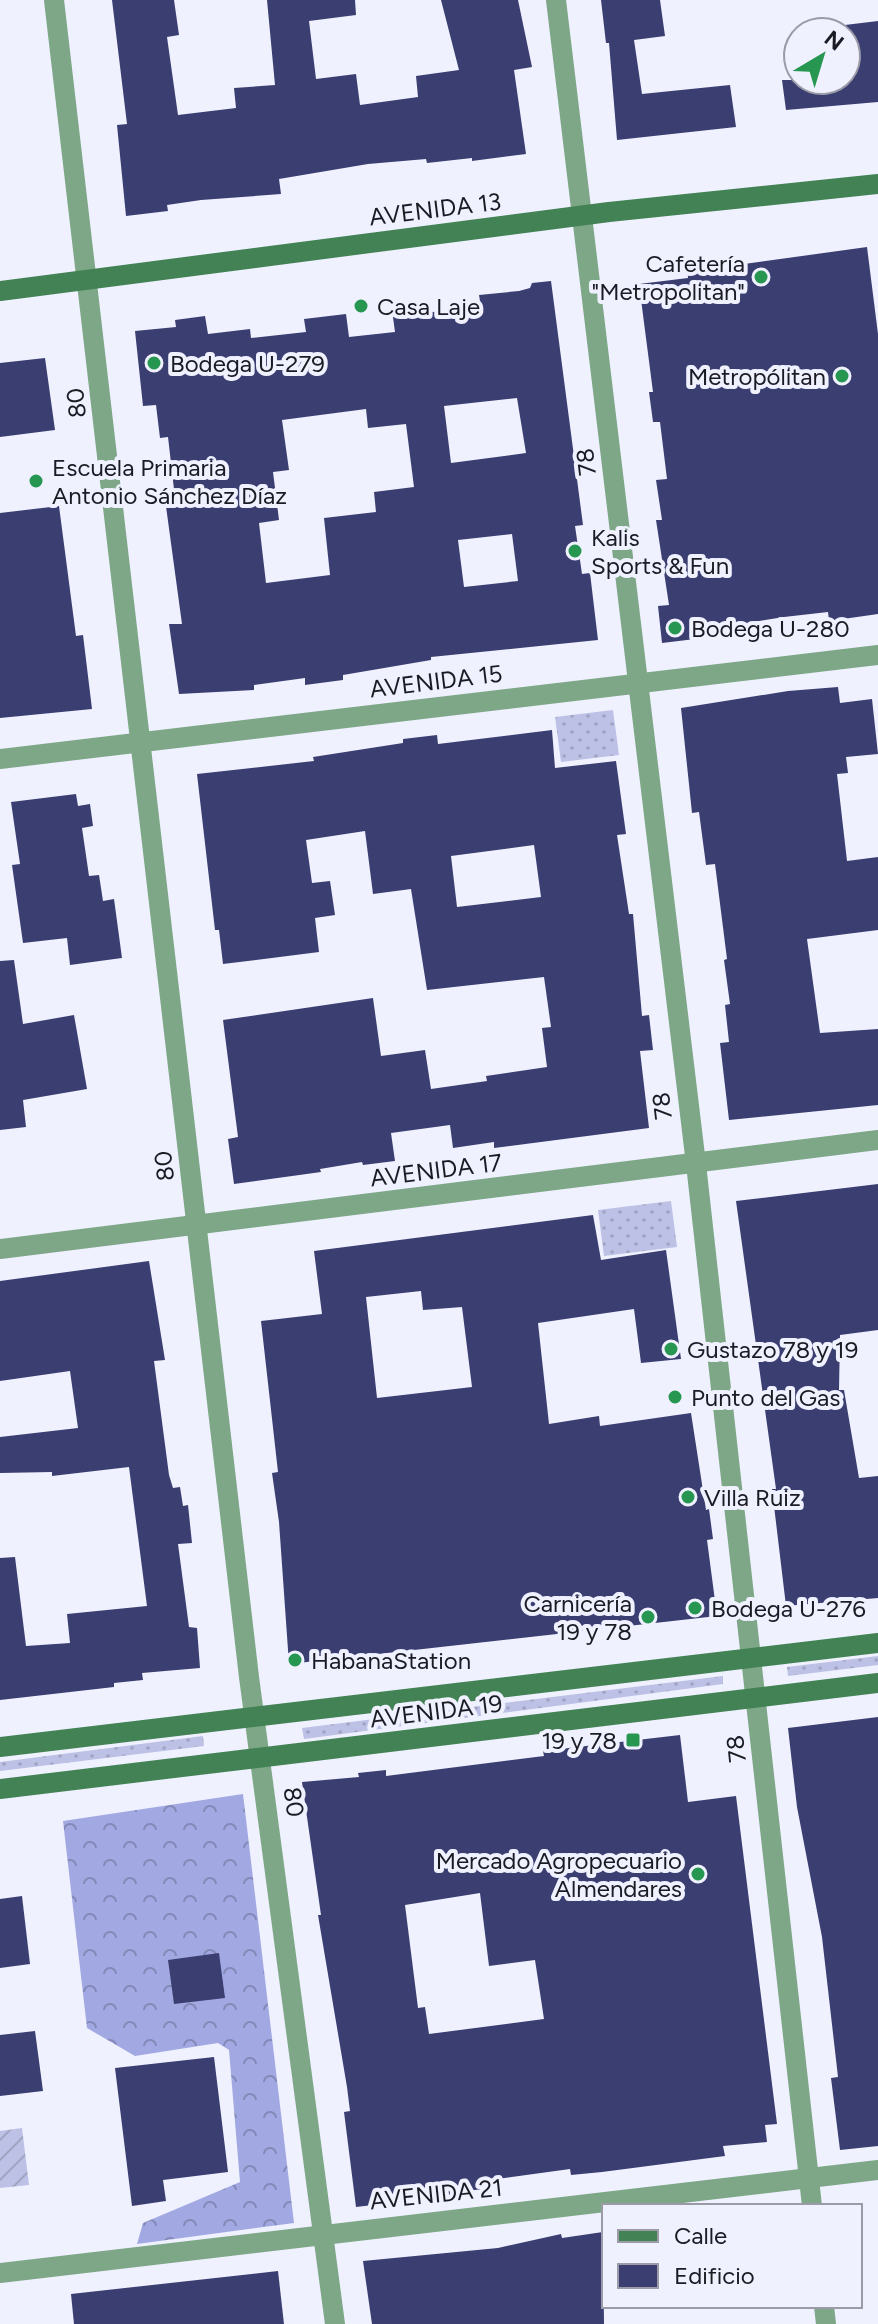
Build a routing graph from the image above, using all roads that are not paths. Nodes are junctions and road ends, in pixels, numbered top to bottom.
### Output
1 (54, 0) edge
2 (556, 0) edge
3 (878, 184) edge
4 (582, 216) junction
5 (89, 281) junction
6 (0, 291) edge
7 (878, 655) edge
8 (638, 684) junction
9 (139, 742) junction
10 (0, 759) edge
11 (878, 1140) edge
12 (696, 1164) junction
13 (197, 1225) junction
14 (0, 1249) edge
15 (878, 1643) edge
16 (752, 1656) junction
17 (878, 1683) edge
18 (757, 1697) junction
19 (255, 1716) junction
20 (0, 1747) edge
21 (261, 1759) junction
22 (0, 1789) edge
23 (878, 2170) edge
24 (809, 2180) junction
25 (812, 2204) edge
26 (326, 2232) junction
27 (0, 2273) edge
28 (335, 2324) edge

1 - 5 street, 80
2 - 4 street, 78
3 - 4 main road, AVENIDA 13
4 - 5 main road, AVENIDA 13
4 - 8 street, 78
5 - 6 main road, AVENIDA 13
5 - 9 street, 80
7 - 8 street, AVENIDA 15
8 - 9 street, AVENIDA 15
8 - 12 street, 78
9 - 10 street, AVENIDA 15
9 - 13 street, 80
11 - 12 street, AVENIDA 17
12 - 13 street, AVENIDA 17
12 - 16 street, 78
13 - 14 street, AVENIDA 17
13 - 19 street, 80
15 - 16 main road, AVENIDA 19
16 - 18 street, 78
16 - 19 main road, AVENIDA 19
17 - 18 main road, AVENIDA 19
18 - 21 main road, AVENIDA 19
18 - 24 street, 78
19 - 20 main road, AVENIDA 19
19 - 21 street, 80
21 - 22 main road, AVENIDA 19
21 - 26 street, 80
23 - 24 street, AVENIDA 21
24 - 25 street, 78
24 - 26 street, AVENIDA 21
26 - 27 street, AVENIDA 21
26 - 28 street, 80

